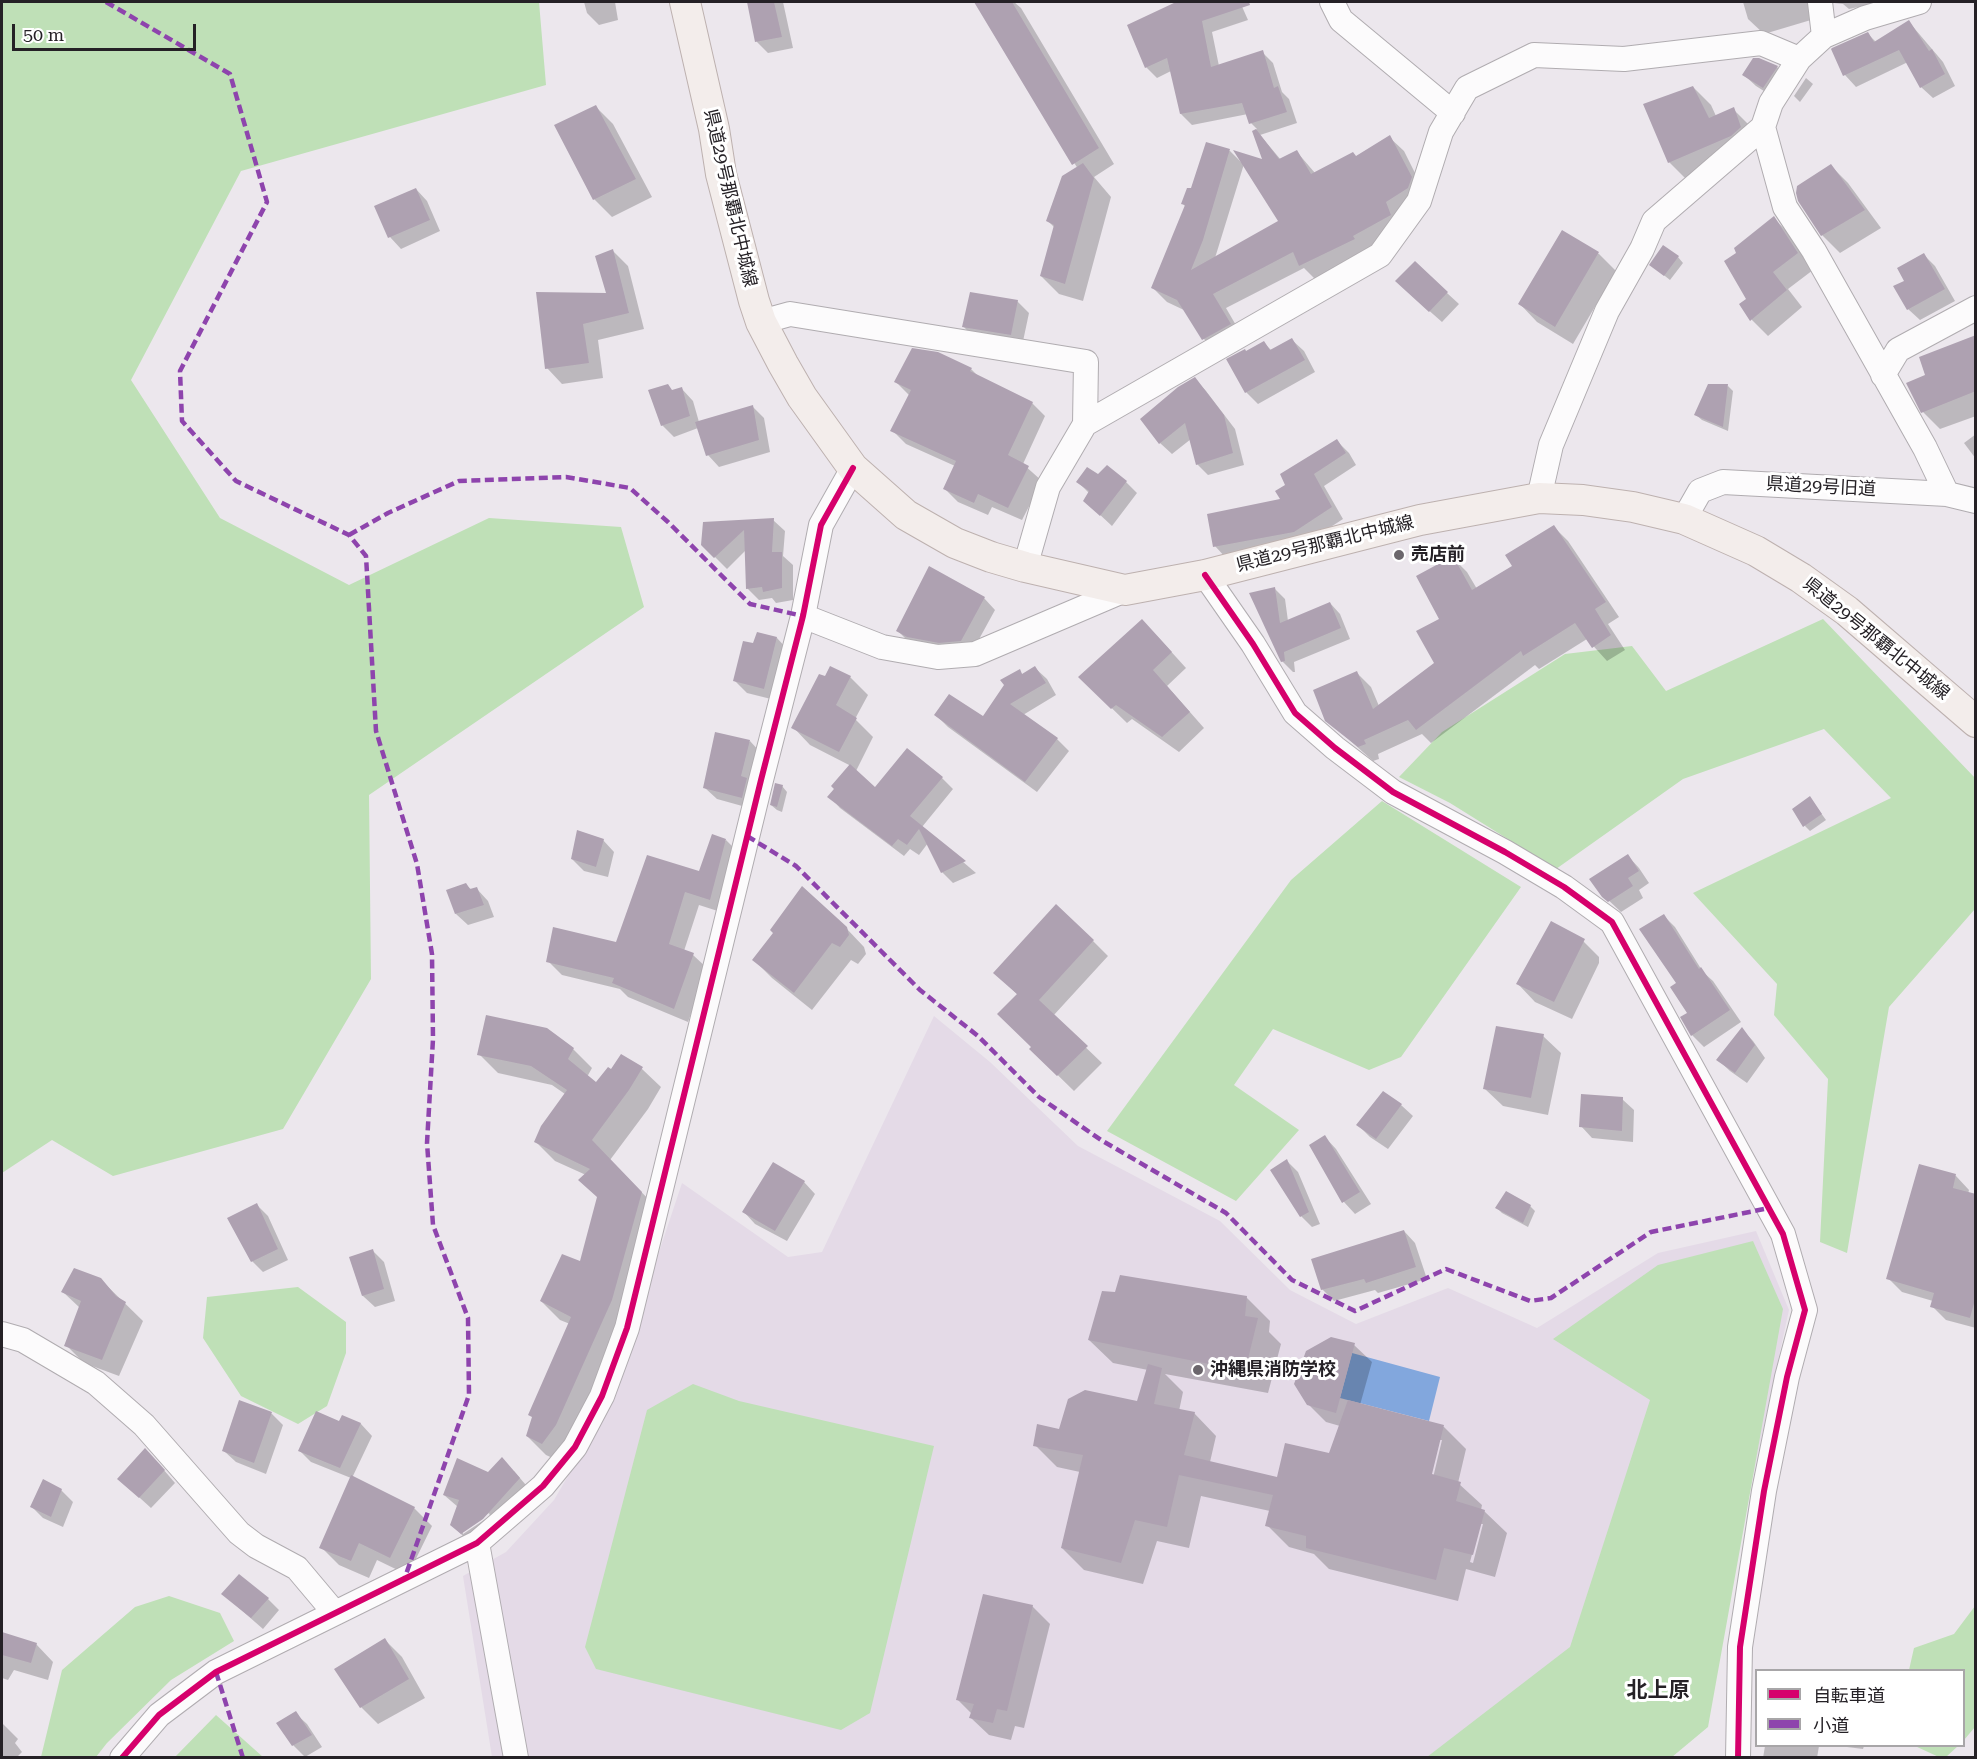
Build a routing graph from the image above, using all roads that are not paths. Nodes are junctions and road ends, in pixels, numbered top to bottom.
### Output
1 (685, 2) edge
2 (1332, 2) edge
3 (1820, 2) edge
4 (1919, 2) edge
5 (1824, 36) junction
6 (1799, 59) junction
7 (1453, 113) junction
8 (1763, 127) junction
9 (1976, 308) edge
10 (762, 322) junction
11 (1883, 375) junction
12 (1085, 424) junction
13 (853, 468) junction
14 (1947, 494) junction
15 (1539, 498) junction
16 (1976, 501) edge
17 (1684, 519) junction
18 (1025, 567) junction
19 (1205, 575) junction
20 (1125, 590) junction
21 (803, 616) junction
22 (1976, 722) edge
23 (2, 1334) edge
24 (477, 1543) junction
25 (334, 1612) junction
26 (122, 1758) edge
27 (516, 1758) edge
28 (1738, 1758) edge

1 - 10 main road, 県道29号那覇北中城線
2 - 7 street
3 - 5 street
4 - 5 street
5 - 6 street
6 - 7 street
6 - 8 street
7 - 12 street
8 - 11 street
8 - 15 street
9 - 11 street
10 - 12 street
10 - 13 main road, 県道29号那覇北中城線
11 - 14 street
12 - 18 street
13 - 18 main road, 県道29号那覇北中城線
13 - 21 street
14 - 16 street, 県道29号旧道
14 - 17 street, 県道29号旧道
15 - 17 main road, 県道29号那覇北中城線
15 - 19 main road, 県道29号那覇北中城線
17 - 22 main road, 県道29号那覇北中城線
18 - 20 main road, 県道29号那覇北中城線
19 - 20 main road, 県道29号那覇北中城線
19 - 28 street
20 - 21 street
21 - 24 street
23 - 25 street
24 - 25 street
24 - 27 street
25 - 26 street

